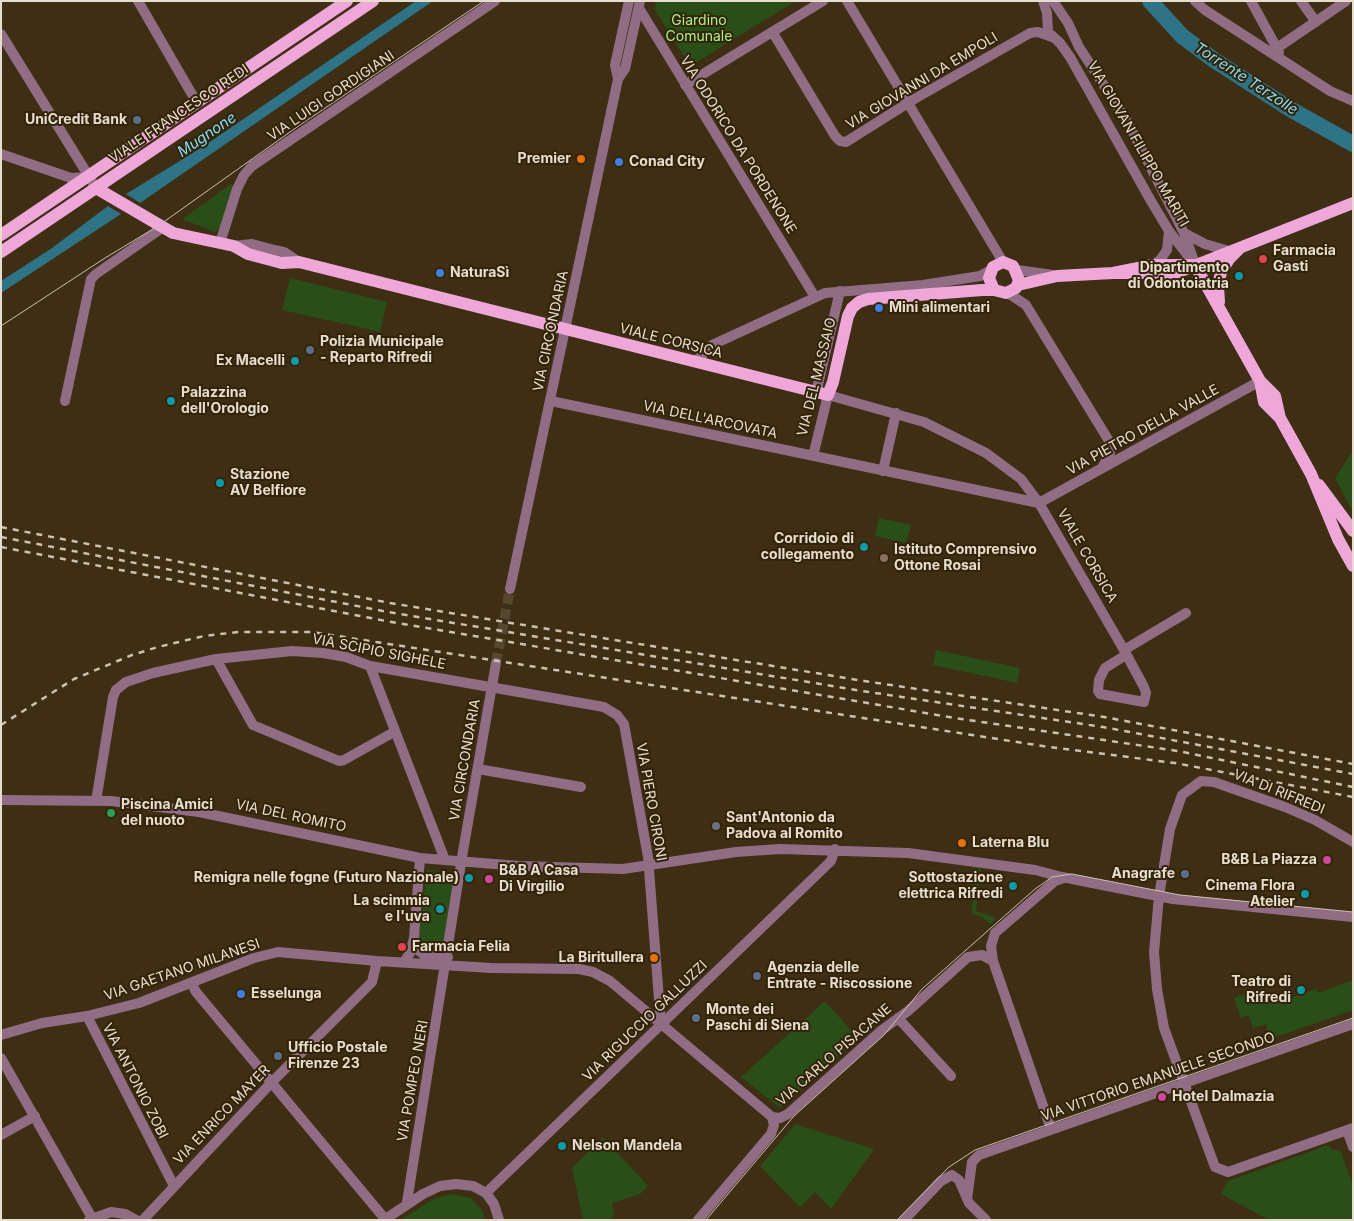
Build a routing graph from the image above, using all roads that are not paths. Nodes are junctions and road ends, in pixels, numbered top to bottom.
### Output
1 (138, 1) edge
2 (347, 1) edge
3 (373, 1) edge
4 (495, 1) edge
5 (629, 1) edge
6 (823, 1) edge
7 (847, 1) edge
8 (1043, 1) edge
9 (1053, 1) edge
10 (1195, 1) edge
11 (1251, 1) edge
12 (1301, 1) edge
13 (1346, 1) edge
14 (640, 4) edge
15 (1316, 22) junction
16 (1067, 23) junction
17 (1047, 24) junction
18 (773, 33) junction
19 (1, 34) edge
20 (1054, 38) junction
21 (1279, 52) junction
22 (618, 79) junction
23 (685, 86) junction
24 (1353, 101) edge
25 (197, 103) junction
26 (908, 103) junction
27 (1, 154) edge
28 (88, 177) junction
29 (96, 188) junction
30 (1353, 203) edge
31 (162, 228) junction
32 (1170, 231) junction
33 (1184, 233) junction
34 (1, 235) edge
35 (220, 243) junction
36 (1244, 245) junction
37 (1229, 250) junction
38 (1, 252) edge
39 (1004, 262) junction
40 (1154, 265) junction
41 (1195, 265) junction
42 (991, 270) junction
43 (1017, 270) junction
44 (1113, 273) junction
45 (1057, 276) junction
46 (1013, 289) junction
47 (994, 290) junction
48 (840, 291) junction
49 (815, 297) junction
50 (853, 306) junction
51 (1220, 307) junction
52 (565, 329) junction
53 (695, 362) junction
54 (1260, 381) junction
55 (822, 394) junction
56 (65, 401) dead end
57 (551, 401) junction
58 (896, 413) junction
59 (813, 456) junction
60 (1098, 470) junction
61 (883, 471) junction
62 (1311, 474) junction
63 (1022, 480) junction
64 (1008, 497) junction
65 (1039, 503) junction
66 (1353, 531) edge
67 (1353, 566) edge
68 (510, 589) tunnel mouth
69 (1186, 613) dead end
70 (1125, 653) junction
71 (216, 658) junction
72 (496, 663) tunnel mouth
73 (370, 666) junction
74 (492, 686) junction
75 (394, 732) junction
76 (478, 769) junction
77 (581, 787) dead end
78 (1, 800) edge
79 (96, 801) junction
80 (1349, 839) edge
81 (823, 849) junction
82 (835, 849) junction
83 (420, 858) junction
84 (445, 860) junction
85 (462, 862) junction
86 (649, 866) junction
87 (823, 868) junction
88 (1064, 878) junction
89 (1159, 896) junction
90 (1353, 917) edge
91 (414, 938) junction
92 (377, 961) junction
93 (447, 961) junction
94 (994, 961) junction
95 (404, 962) junction
96 (192, 984) junction
97 (87, 1016) junction
98 (898, 1018) junction
99 (1353, 1024) edge
100 (661, 1025) junction
101 (1, 1034) edge
102 (1, 1058) edge
103 (950, 1076) dead end
104 (272, 1082) junction
105 (1184, 1083) junction
106 (35, 1116) junction
107 (772, 1117) junction
108 (1051, 1129) junction
109 (1350, 1129) edge
110 (1, 1135) edge
111 (1353, 1147) edge
112 (174, 1186) junction
113 (486, 1193) junction
114 (967, 1199) junction
115 (407, 1202) junction
116 (91, 1219) edge
117 (136, 1220) edge
118 (143, 1220) edge
119 (384, 1220) edge
120 (498, 1220) edge
121 (698, 1220) edge
122 (904, 1220) edge
123 (986, 1220) edge

1 - 25 street
2 - 25 main road, VIALE FRANCESCO REDI
3 - 29 main road, VIALE FRANCESCO REDI
4 - 35 street, VIA LUIGI GORDIGIANI
5 - 22 street, VIA CIRCONDARIA
6 - 18 street
7 - 26 street
8 - 17 street, VIA GIOVAN FILIPPO MARITI
9 - 16 street, VIA GIOVAN FILIPPO MARITI
10 - 21 street
11 - 21 street
12 - 15 street
13 - 15 street
14 - 22 street, VIA CIRCONDARIA
14 - 23 street, VIA ODORICO DA PORDENONE
15 - 21 street
16 - 17 street
16 - 20 street
16 - 33 street, VIA GIOVAN FILIPPO MARITI
17 - 20 street, VIA GIOVAN FILIPPO MARITI
18 - 23 street
18 - 26 street, VIA GIOVANNI DA EMPOLI
19 - 28 street
20 - 26 street, VIA GIOVANNI DA EMPOLI
20 - 32 street, VIA GIOVAN FILIPPO MARITI
21 - 24 street
22 - 52 street, VIA CIRCONDARIA
23 - 49 street, VIA ODORICO DA PORDENONE
25 - 28 main road, VIALE FRANCESCO REDI
26 - 39 street
27 - 28 street
28 - 29 street
28 - 34 main road, VIALE FRANCESCO REDI
29 - 31 main road, VIALE CORSICA
29 - 38 main road, VIALE FRANCESCO REDI
30 - 36 main road
31 - 35 main road, VIALE CORSICA
31 - 56 street
32 - 40 street
32 - 41 street, VIA GIOVAN FILIPPO MARITI
33 - 37 street
33 - 41 street, VIA GIOVAN FILIPPO MARITI
35 - 52 main road, VIALE CORSICA
36 - 37 main road
36 - 51 main road
37 - 41 main road
39 - 42 main road
39 - 43 main road
40 - 41 main road
40 - 44 main road
41 - 44 main road
41 - 51 main road, VIA GIOVAN FILIPPO MARITI
42 - 47 main road
42 - 48 street
43 - 45 street
43 - 46 main road
44 - 45 main road
45 - 46 main road
46 - 47 main road
46 - 60 street
47 - 50 main road
48 - 49 street
48 - 50 street
48 - 55 street, VIA DEL MASSAIO
49 - 53 street
50 - 55 main road, VIA DEL MASSAIO
51 - 54 main road, VIA GIOVAN FILIPPO MARITI
52 - 53 main road, VIALE CORSICA
52 - 57 street, VIA CIRCONDARIA
53 - 55 main road, VIALE CORSICA
54 - 60 street, VIA PIETRO DELLA VALLE
54 - 62 main road, VIA GIOVAN FILIPPO MARITI
55 - 58 street, VIALE CORSICA
55 - 59 street, VIA DEL MASSAIO
57 - 59 street, VIA DELL'ARCOVATA
57 - 68 street, VIA CIRCONDARIA
58 - 61 street
58 - 63 street, VIALE CORSICA
59 - 61 street, VIA DELL'ARCOVATA
60 - 65 street, VIA PIETRO DELLA VALLE
61 - 64 street, VIA DELL'ARCOVATA
62 - 66 main road, VIA GIOVAN FILIPPO MARITI
62 - 67 main road, VIA GIOVAN FILIPPO MARITI
63 - 64 street
63 - 65 street, VIALE CORSICA
64 - 65 street, VIA DELL'ARCOVATA
65 - 70 street, VIALE CORSICA
69 - 70 street, VIALE CORSICA
70 - 70 street, VIALE CORSICA
71 - 73 street, VIA SCIPIO SIGHELE
71 - 75 street
71 - 79 street, VIA SCIPIO SIGHELE
72 - 74 street, VIA CIRCONDARIA
73 - 74 street, VIA SCIPIO SIGHELE
73 - 75 street
74 - 76 street, VIA CIRCONDARIA
74 - 86 street, VIA PIERO CIRONI
75 - 84 street
76 - 77 street
76 - 85 street, VIA CIRCONDARIA
78 - 79 street, VIA DEL ROMITO
79 - 83 street, VIA DEL ROMITO
80 - 89 street, VIA DI RIFREDI
81 - 82 street, VIA DEL ROMITO
81 - 86 street, VIA DEL ROMITO
81 - 87 street
82 - 87 street, VIA RIGUCCIO GALLUZZI
82 - 88 street, VIA DEL ROMITO
83 - 84 street, VIA DEL ROMITO
83 - 91 street
84 - 85 street, VIA DEL ROMITO
85 - 86 street, VIA DEL ROMITO
85 - 93 street, VIA CIRCONDARIA
86 - 100 street, VIA PIERO CIRONI
87 - 100 street, VIA RIGUCCIO GALLUZZI
88 - 89 street, VIA DEL ROMITO
88 - 94 street
89 - 90 street, VIA DEL ROMITO
89 - 105 street
91 - 93 street
91 - 95 street
92 - 95 street, VIA GAETANO MILANESI
92 - 96 street, VIA GAETANO MILANESI
92 - 104 street, VIA ENRICO MAYER
93 - 95 street, VIA GAETANO MILANESI
93 - 100 street
93 - 115 street, VIA POMPEO NERI
94 - 98 street, VIA CARLO PISACANE
94 - 108 street
96 - 97 street, VIA GAETANO MILANESI
96 - 104 street
97 - 101 street, VIA GAETANO MILANESI
97 - 112 street, VIA ANTONIO ZOBI
98 - 103 street
98 - 107 street, VIA CARLO PISACANE
99 - 105 street, VIA VITTORIO EMANUELE SECONDO
100 - 107 street
100 - 113 street, VIA RIGUCCIO GALLUZZI
102 - 106 street
104 - 112 street, VIA ENRICO MAYER
104 - 119 street
105 - 108 street, VIA VITTORIO EMANUELE SECONDO
105 - 109 street
106 - 110 street
106 - 116 street
107 - 121 street, VIA CARLO PISACANE
108 - 114 street, VIA VITTORIO EMANUELE SECONDO
109 - 111 street
112 - 118 street, VIA ENRICO MAYER
113 - 115 street
113 - 120 street
114 - 122 street
114 - 123 street
115 - 119 street
116 - 117 street

